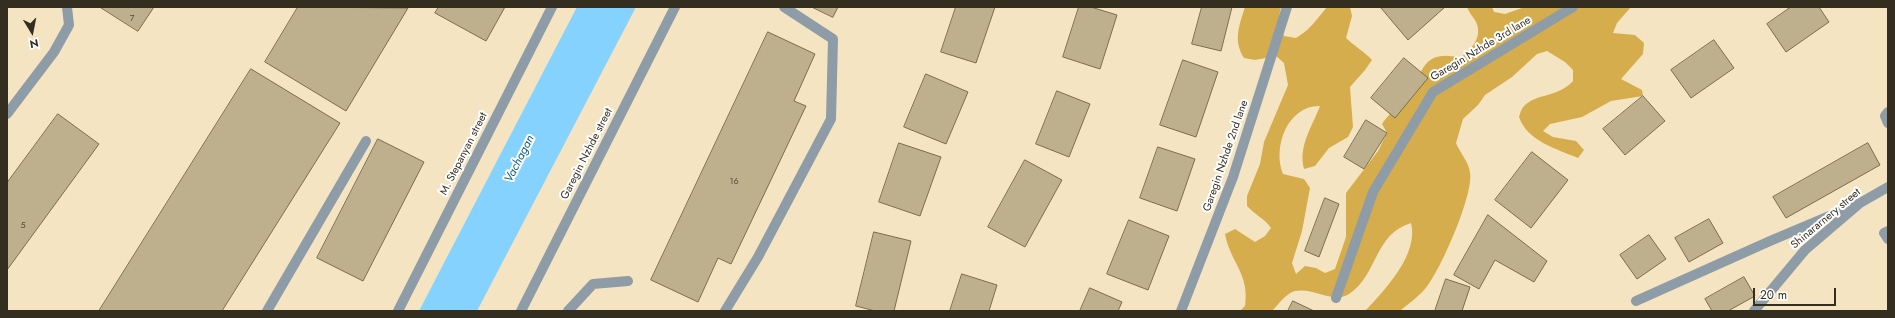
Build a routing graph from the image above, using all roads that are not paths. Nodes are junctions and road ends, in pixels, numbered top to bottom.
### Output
1 (67, 7) edge
2 (552, 7) edge
3 (675, 7) edge
4 (784, 7) edge
5 (1287, 7) edge
6 (1573, 7) edge
7 (1888, 112) edge
8 (7, 114) edge
9 (1888, 123) edge
10 (366, 141) dead end
11 (1888, 187) edge
12 (1860, 203) junction
13 (1888, 231) edge
14 (1888, 239) edge
15 (628, 281) dead end
16 (1336, 298) dead end
17 (1636, 301) dead end
18 (267, 311) edge
19 (398, 311) edge
20 (521, 311) edge
21 (568, 311) edge
22 (725, 311) edge
23 (1181, 311) edge
24 (1754, 311) edge

1 - 8 street
2 - 19 street, M. Stepanyan street
3 - 20 street, Garegin Nzhde street
4 - 22 street
5 - 23 street, Garegin Nzhde 2nd lane
6 - 16 street, Garegin Nzhde 3rd lane
7 - 9 street
10 - 18 street
11 - 12 street, Shinararnery street
12 - 17 street
12 - 24 street, Shinararnery street
13 - 14 street
15 - 21 street

